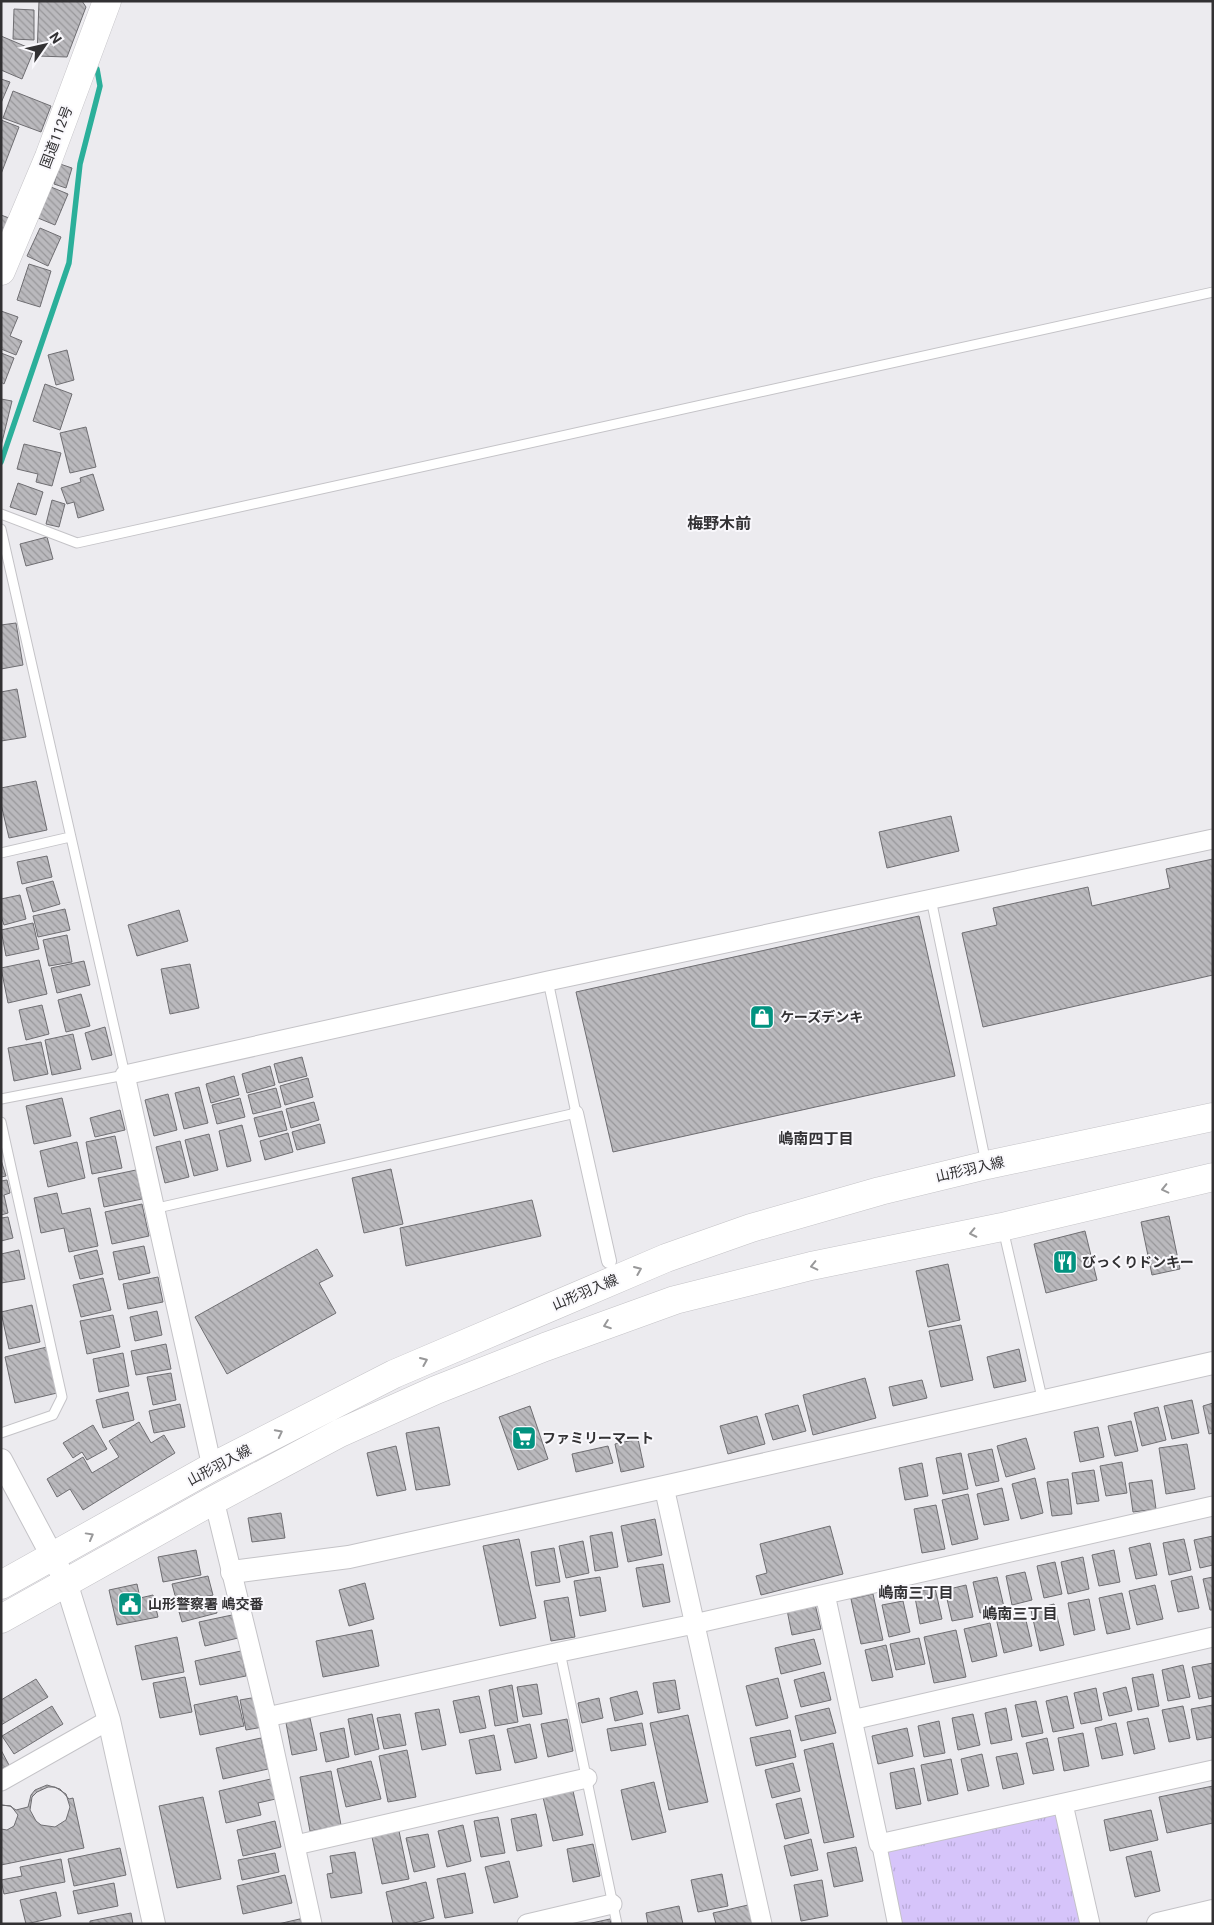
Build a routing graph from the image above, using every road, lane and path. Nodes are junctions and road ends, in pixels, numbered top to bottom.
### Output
1 (107, 1) edge
2 (1, 271) edge
3 (1213, 292) edge
4 (1, 514) edge
5 (1, 529) edge
6 (70, 837) junction
7 (1213, 839) edge
8 (1, 853) edge
9 (931, 899) junction
10 (548, 981) junction
11 (125, 1075) junction
12 (1, 1099) edge
13 (576, 1113) junction
14 (1213, 1116) edge
15 (1, 1122) edge
16 (986, 1165) junction
17 (1213, 1177) edge
18 (153, 1209) junction
19 (1002, 1226) junction
20 (609, 1261) dead end
21 (1213, 1363) edge
22 (1043, 1402) junction
23 (1, 1433) edge
24 (1, 1460) edge
25 (212, 1467) junction
26 (664, 1487) junction
27 (214, 1500) junction
28 (1213, 1506) edge
29 (53, 1557) junction
30 (232, 1572) junction
31 (66, 1582) junction
32 (1, 1585) edge
33 (825, 1594) junction
34 (1, 1619) edge
35 (694, 1624) junction
36 (1213, 1637) edge
37 (560, 1652) junction
38 (267, 1717) junction
39 (109, 1720) junction
40 (852, 1720) junction
41 (1213, 1770) edge
42 (587, 1778) junction
43 (1, 1781) edge
44 (1063, 1804) junction
45 (879, 1844) junction
46 (296, 1846) junction
47 (612, 1904) junction
48 (1213, 1911) edge
49 (154, 1924) edge
50 (312, 1924) edge
51 (527, 1924) edge
52 (617, 1924) edge
53 (762, 1924) edge
54 (895, 1924) edge
55 (1090, 1924) edge
56 (1158, 1924) edge

1 - 2 main road, 国道112号
3 - 4 lane
5 - 6 lane
6 - 8 lane
6 - 11 lane
7 - 9 street
9 - 10 street
9 - 16 lane
10 - 11 street
10 - 13 lane
11 - 12 lane
11 - 18 street
13 - 18 lane
13 - 20 street
14 - 16 main road, 山形羽入線
15 - 23 lane
25 -> 16 main road, 山形羽入線
17 -> 19 main road, 山形羽入線
18 - 25 street
19 - 22 lane
19 -> 27 main road, 山形羽入線
21 - 22 street
22 - 26 street
24 - 29 street
29 -> 25 main road, 山形羽入線
26 - 30 street
26 - 35 street
27 - 30 street
27 - 31 main road, 山形羽入線
28 - 33 street
29 - 31 street
29 - 32 main road, 山形羽入線
30 - 38 street
31 - 34 main road, 山形羽入線
31 - 39 street
33 - 35 street
33 - 40 street
35 - 37 street
35 - 53 street
36 - 40 street
37 - 38 street
37 - 42 lane
38 - 46 street
39 - 43 street
39 - 49 street
40 - 45 street
41 - 44 street
42 - 46 street
42 - 47 lane
44 - 45 street
44 - 55 street
45 - 54 street
46 - 50 street
47 - 51 street
47 - 52 lane
48 - 56 street

